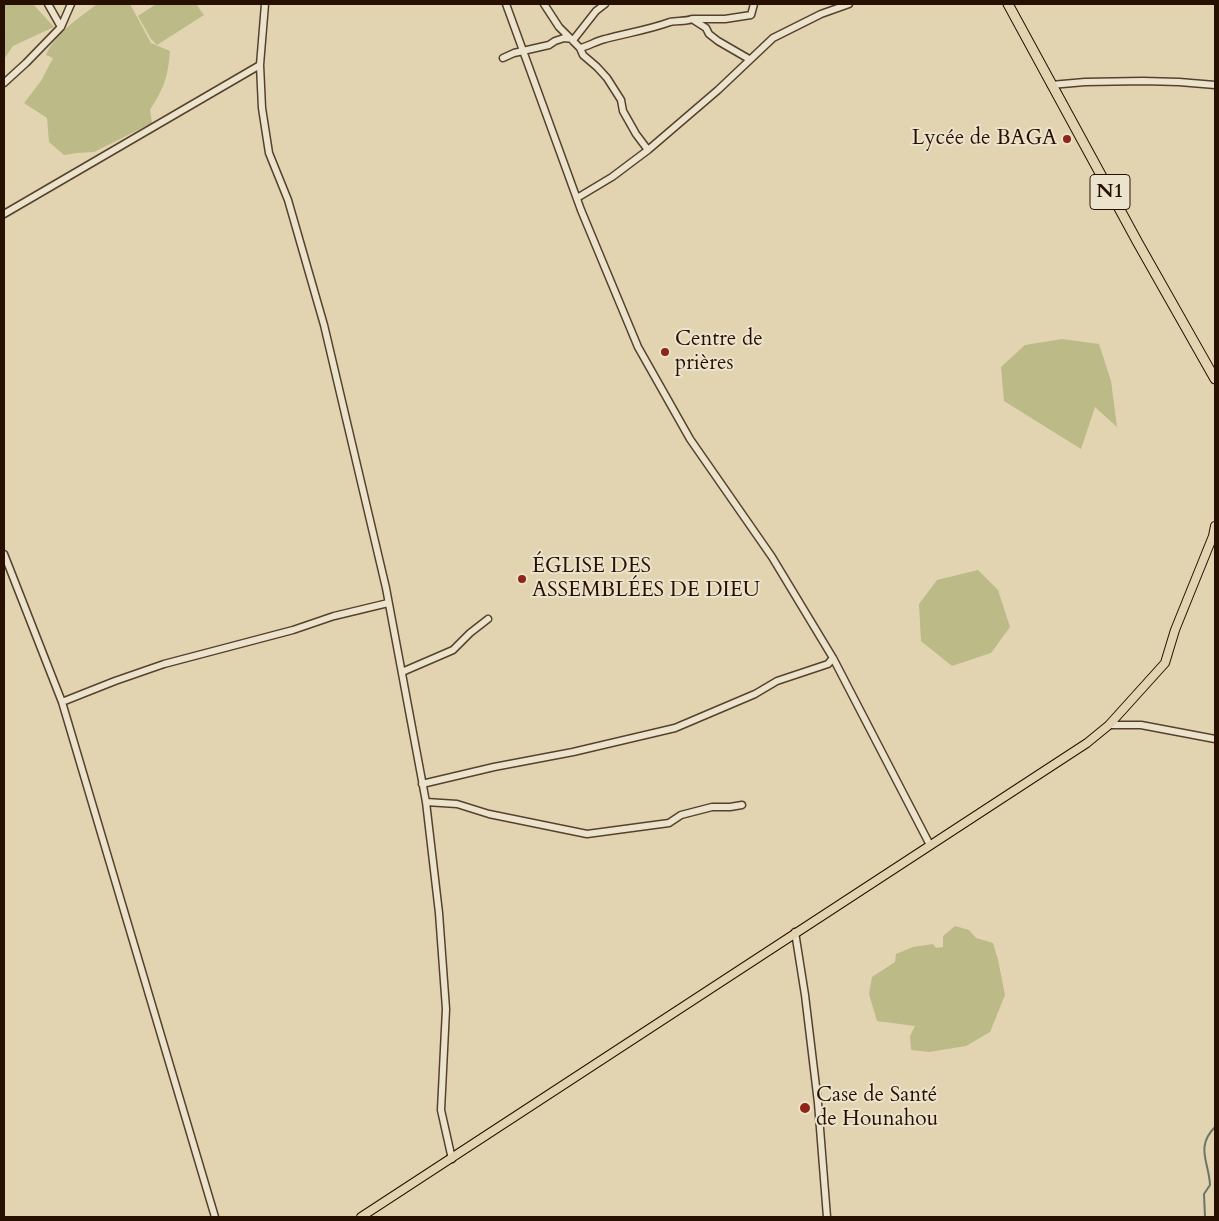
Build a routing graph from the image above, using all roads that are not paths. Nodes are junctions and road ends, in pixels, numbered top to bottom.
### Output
1 (48, 4) edge
2 (71, 4) edge
3 (265, 4) edge
4 (506, 4) edge
5 (544, 4) edge
6 (605, 4) edge
7 (754, 4) edge
8 (849, 4) edge
9 (1008, 4) edge
10 (692, 19) junction
11 (60, 27) junction
12 (570, 40) junction
13 (580, 48) junction
14 (524, 51) junction
15 (502, 58) dead end
16 (749, 59) junction
17 (260, 65) junction
18 (4, 83) edge
19 (1052, 85) junction
20 (1215, 85) edge
21 (648, 150) junction
22 (577, 198) junction
23 (4, 214) edge
24 (1215, 378) edge
25 (1215, 526) edge
26 (4, 554) edge
27 (388, 603) junction
28 (488, 619) dead end
29 (833, 658) junction
30 (402, 672) junction
31 (62, 702) junction
32 (1109, 725) junction
33 (1215, 739) edge
34 (422, 784) junction
35 (426, 802) junction
36 (742, 805) dead end
37 (930, 844) junction
38 (795, 932) junction
39 (452, 1158) junction
40 (215, 1217) edge
41 (361, 1217) edge
42 (827, 1217) edge

1 - 11 street
2 - 11 street
3 - 17 street
4 - 14 street
5 - 12 street
6 - 12 street
7 - 10 street
8 - 16 street
9 - 19 highway, N1
10 - 13 street
10 - 16 street
11 - 18 street
12 - 13 street
12 - 14 street
13 - 21 street
14 - 15 street
14 - 22 street
16 - 21 street
17 - 23 street
17 - 27 street
19 - 20 street
19 - 24 highway, N1
21 - 22 street
22 - 29 street
25 - 32 main road
26 - 31 street
27 - 30 street
27 - 31 street
28 - 30 street
29 - 34 street
29 - 37 street
30 - 34 street
31 - 40 street
32 - 33 street
32 - 37 main road
34 - 35 street
35 - 36 street
35 - 39 street
37 - 38 main road
38 - 39 main road
38 - 42 street
39 - 41 main road

